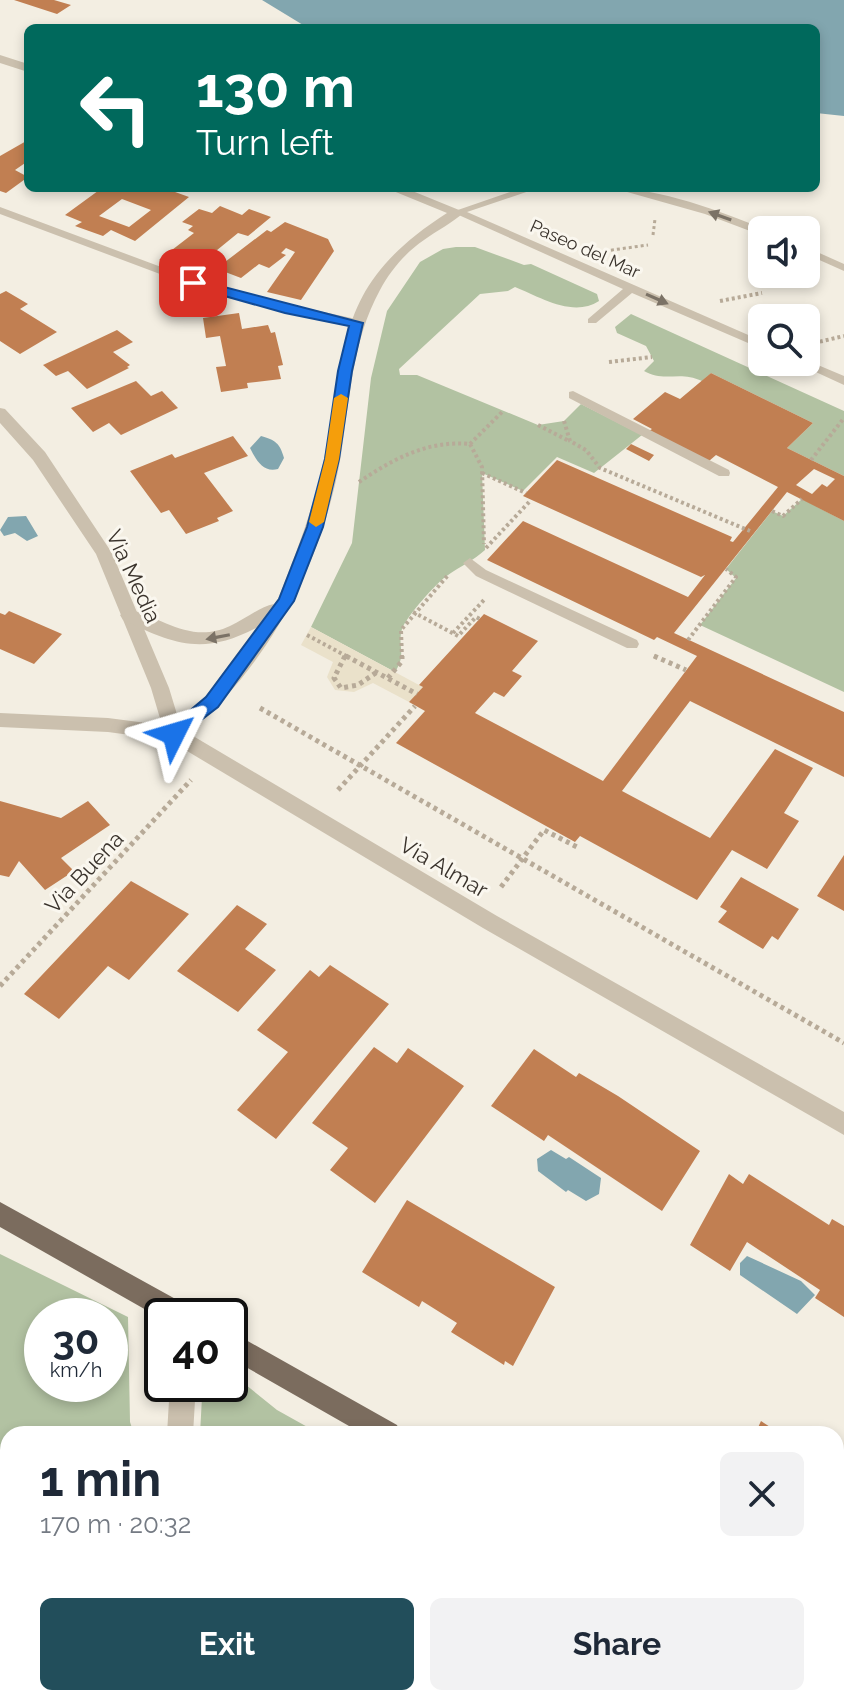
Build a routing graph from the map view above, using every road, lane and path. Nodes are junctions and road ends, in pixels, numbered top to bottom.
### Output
1 (0, 59) edge
2 (24, 67) edge
3 (404, 192) edge
4 (520, 192) edge
5 (633, 192) edge
6 (0, 210) edge
7 (457, 212) junction
8 (655, 218) dead end
9 (748, 227) edge
10 (653, 235) dead end
11 (648, 245) dead end
12 (604, 251) dead end
13 (820, 257) edge
14 (844, 268) edge
15 (631, 288) junction
16 (762, 293) dead end
17 (719, 301) dead end
18 (592, 321) dead end
19 (356, 323) junction
20 (844, 336) edge
21 (748, 339) edge
22 (820, 341) edge
23 (652, 357) dead end
24 (609, 362) dead end
25 (820, 371) edge
26 (844, 381) edge
27 (573, 395) dead end
28 (503, 411) dead end
29 (0, 413) edge
30 (844, 418) edge
31 (564, 421) dead end
32 (538, 425) dead end
33 (570, 441) junction
34 (470, 444) junction
35 (811, 460) dead end
36 (482, 473) junction
37 (724, 473) dead end
38 (359, 482) dead end
39 (526, 493) dead end
40 (802, 499) dead end
41 (531, 500) dead end
42 (772, 511) dead end
43 (750, 531) dead end
44 (485, 550) junction
45 (490, 555) dead end
46 (474, 560) junction
47 (726, 569) dead end
48 (286, 601) junction
49 (413, 612) junction
50 (129, 615) junction
51 (470, 615) dead end
52 (480, 619) dead end
53 (453, 633) junction
54 (307, 635) dead end
55 (688, 640) dead end
56 (632, 644) dead end
57 (654, 645) dead end
58 (345, 656) junction
59 (686, 670) dead end
60 (377, 672) junction
61 (388, 678) junction
62 (417, 694) dead end
63 (415, 706) dead end
64 (260, 708) dead end
65 (0, 720) edge
66 (174, 734) junction
67 (360, 765) junction
68 (191, 780) dead end
69 (338, 790) dead end
70 (579, 848) dead end
71 (522, 859) junction
72 (501, 887) dead end
73 (0, 986) edge
74 (844, 1043) edge
75 (844, 1124) edge
76 (0, 1214) edge
77 (149, 1298) edge
78 (248, 1354) edge
79 (182, 1402) edge
80 (180, 1426) edge
81 (374, 1426) edge

1 - 2 street
3 - 7 street, Paseo del Mar
4 - 7 lane
9 -> 5 lane
6 - 19 lane
7 - 15 lane, Paseo del Mar
7 - 19 street
8 - 10 path
11 - 12 path
13 - 14 lane
15 - 18 lane
15 -> 21 lane, Paseo del Mar
16 - 17 path
19 - 48 street
20 - 22 path
23 - 24 path
25 - 26 lane
27 - 37 lane
28 - 34 path
29 - 50 street, Via Media
30 - 35 path
31 - 33 path
32 - 33 path
33 - 43 path
34 - 36 path
34 - 38 path
36 - 39 path
36 - 44 path
40 - 42 path
41 - 44 path
44 - 45 path
44 - 46 path
46 - 49 path
46 - 56 lane
47 - 55 path
48 -> 50 street
48 - 66 street
49 - 53 path
49 - 61 path
50 - 66 street, Via Media
51 - 53 path
52 - 53 path
54 - 58 path
57 - 59 path
58 - 60 path
58 - 60 path
60 - 61 path
61 - 62 path
63 - 67 path
64 - 67 path
65 - 66 street, Via Almar
66 - 75 street, Via Almar
67 - 69 path
67 - 71 path
68 - 73 path, Via Buena
70 - 71 path
71 - 72 path
71 - 74 path
76 - 77 main road
78 - 81 main road
79 - 80 street

